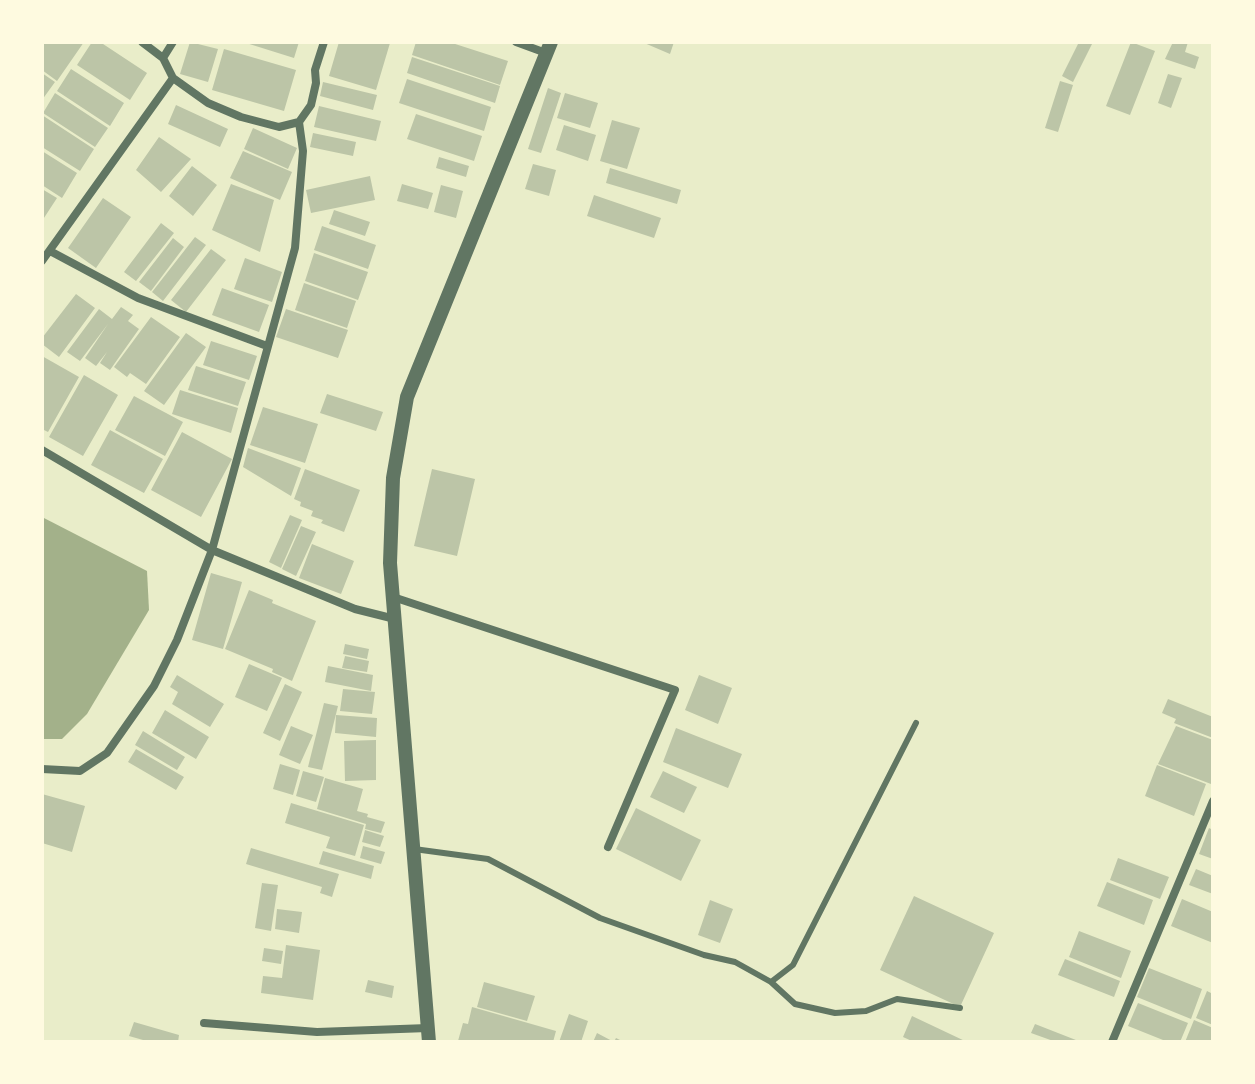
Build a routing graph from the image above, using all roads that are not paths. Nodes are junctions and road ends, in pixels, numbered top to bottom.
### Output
1 (142, 42) edge
2 (173, 42) edge
3 (324, 42) edge
4 (516, 42) edge
5 (549, 47) edge
6 (163, 58) junction
7 (173, 78) junction
8 (299, 122) junction
9 (50, 251) junction
10 (42, 261) edge
11 (267, 346) junction
12 (42, 450) edge
13 (212, 550) junction
14 (393, 597) junction
15 (395, 619) junction
16 (916, 723) dead end
17 (42, 769) edge
18 (1213, 801) edge
19 (608, 847) dead end
20 (414, 849) junction
21 (771, 982) junction
22 (960, 1008) dead end
23 (204, 1023) dead end
24 (429, 1035) edge
25 (1112, 1042) edge

1 - 6 street
2 - 6 street
3 - 8 street
4 - 5 street
5 - 14 street
6 - 7 street
7 - 8 street
7 - 9 street
8 - 11 street
9 - 10 street
9 - 11 street
11 - 13 street
12 - 13 street
13 - 15 street
13 - 17 street
14 - 15 street
14 - 19 street
15 - 20 street
16 - 21 lane
18 - 25 street
20 - 21 lane
20 - 24 street
21 - 22 lane
23 - 24 street

